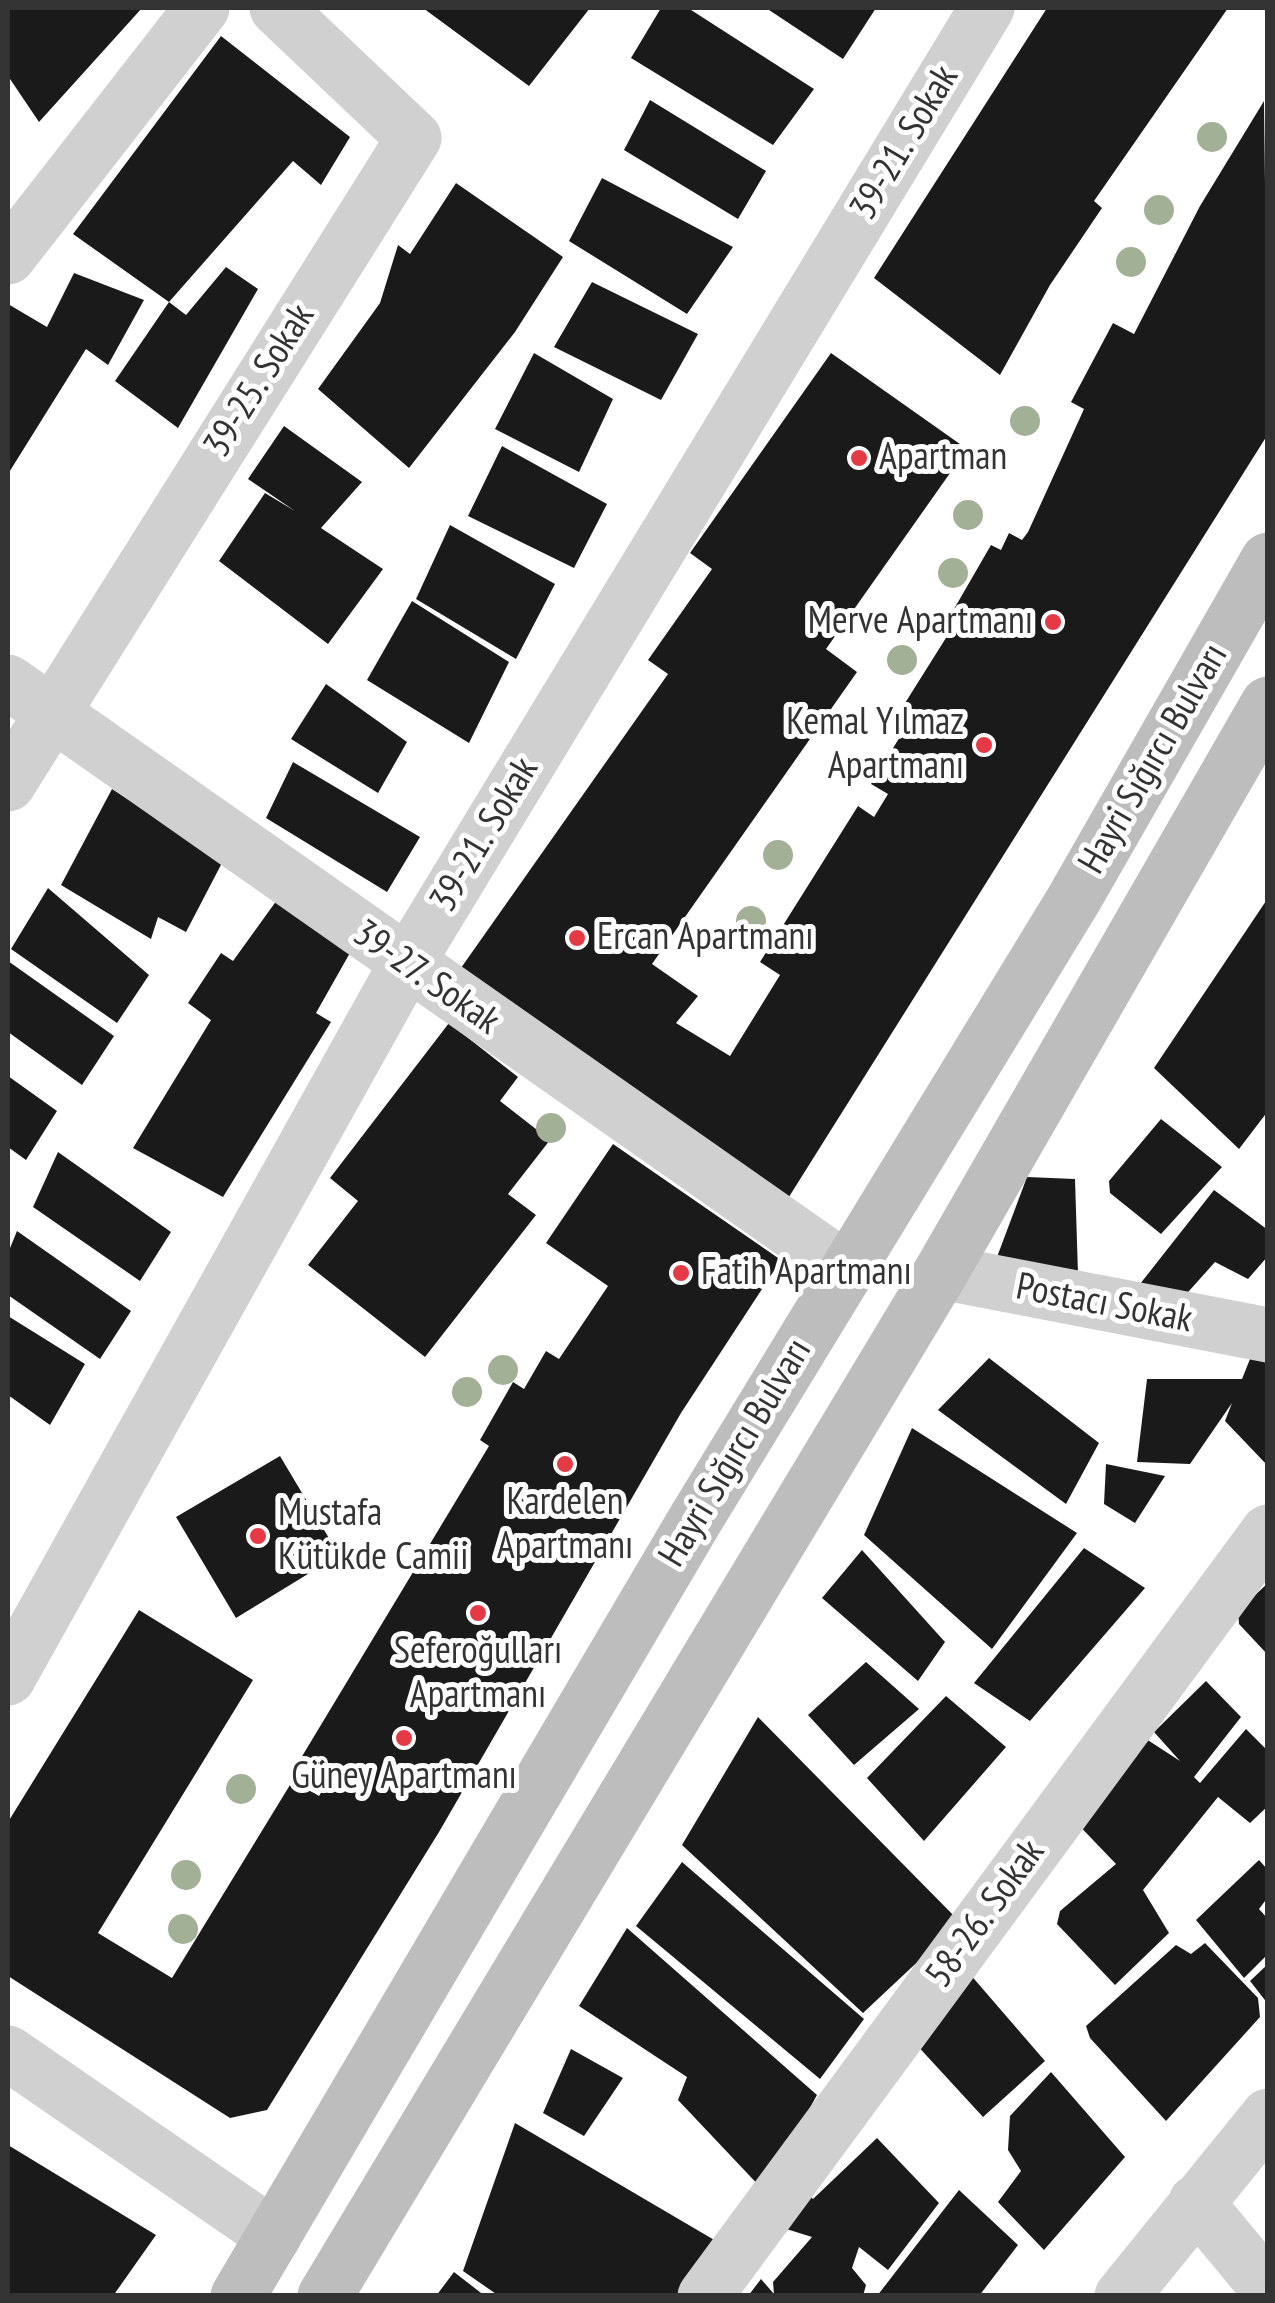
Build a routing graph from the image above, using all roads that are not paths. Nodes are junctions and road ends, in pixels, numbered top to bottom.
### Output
1 (202, 8) edge
2 (278, 8) edge
3 (988, 8) edge
4 (8, 255) edge
5 (1268, 560) edge
6 (28, 698) edge
7 (1268, 704) edge
8 (8, 784) edge
9 (406, 965) junction
10 (847, 1270) junction
11 (941, 1272) junction
12 (1268, 1335) edge
13 (1268, 1532) edge
14 (8, 1678) edge
15 (8, 2053) edge
16 (1268, 2116) edge
17 (1196, 2202) junction
18 (274, 2236) junction
19 (1268, 2289) edge
20 (238, 2296) edge
21 (326, 2296) edge
22 (704, 2296) edge
23 (1122, 2296) edge

1 - 4 street
2 - 6 street, 39-25. Sokak
3 - 9 street, 39-21. Sokak
5 - 10 main road, Hayri Sığırcı Bulvarı
6 - 8 street, 39-25. Sokak
6 - 9 street, 39-27. Sokak
7 - 11 main road, Hayri Sığırcı Bulvarı
9 - 10 street, 39-27. Sokak
9 - 14 street, 39-21. Sokak
10 - 18 main road, Hayri Sığırcı Bulvarı
11 - 12 street, Postacı Sokak
11 - 21 main road, Hayri Sığırcı Bulvarı
13 - 22 street, 58-26. Sokak
15 - 18 street
16 - 17 street
17 - 19 street
17 - 23 street
18 - 20 main road, Hayri Sığırcı Bulvarı

